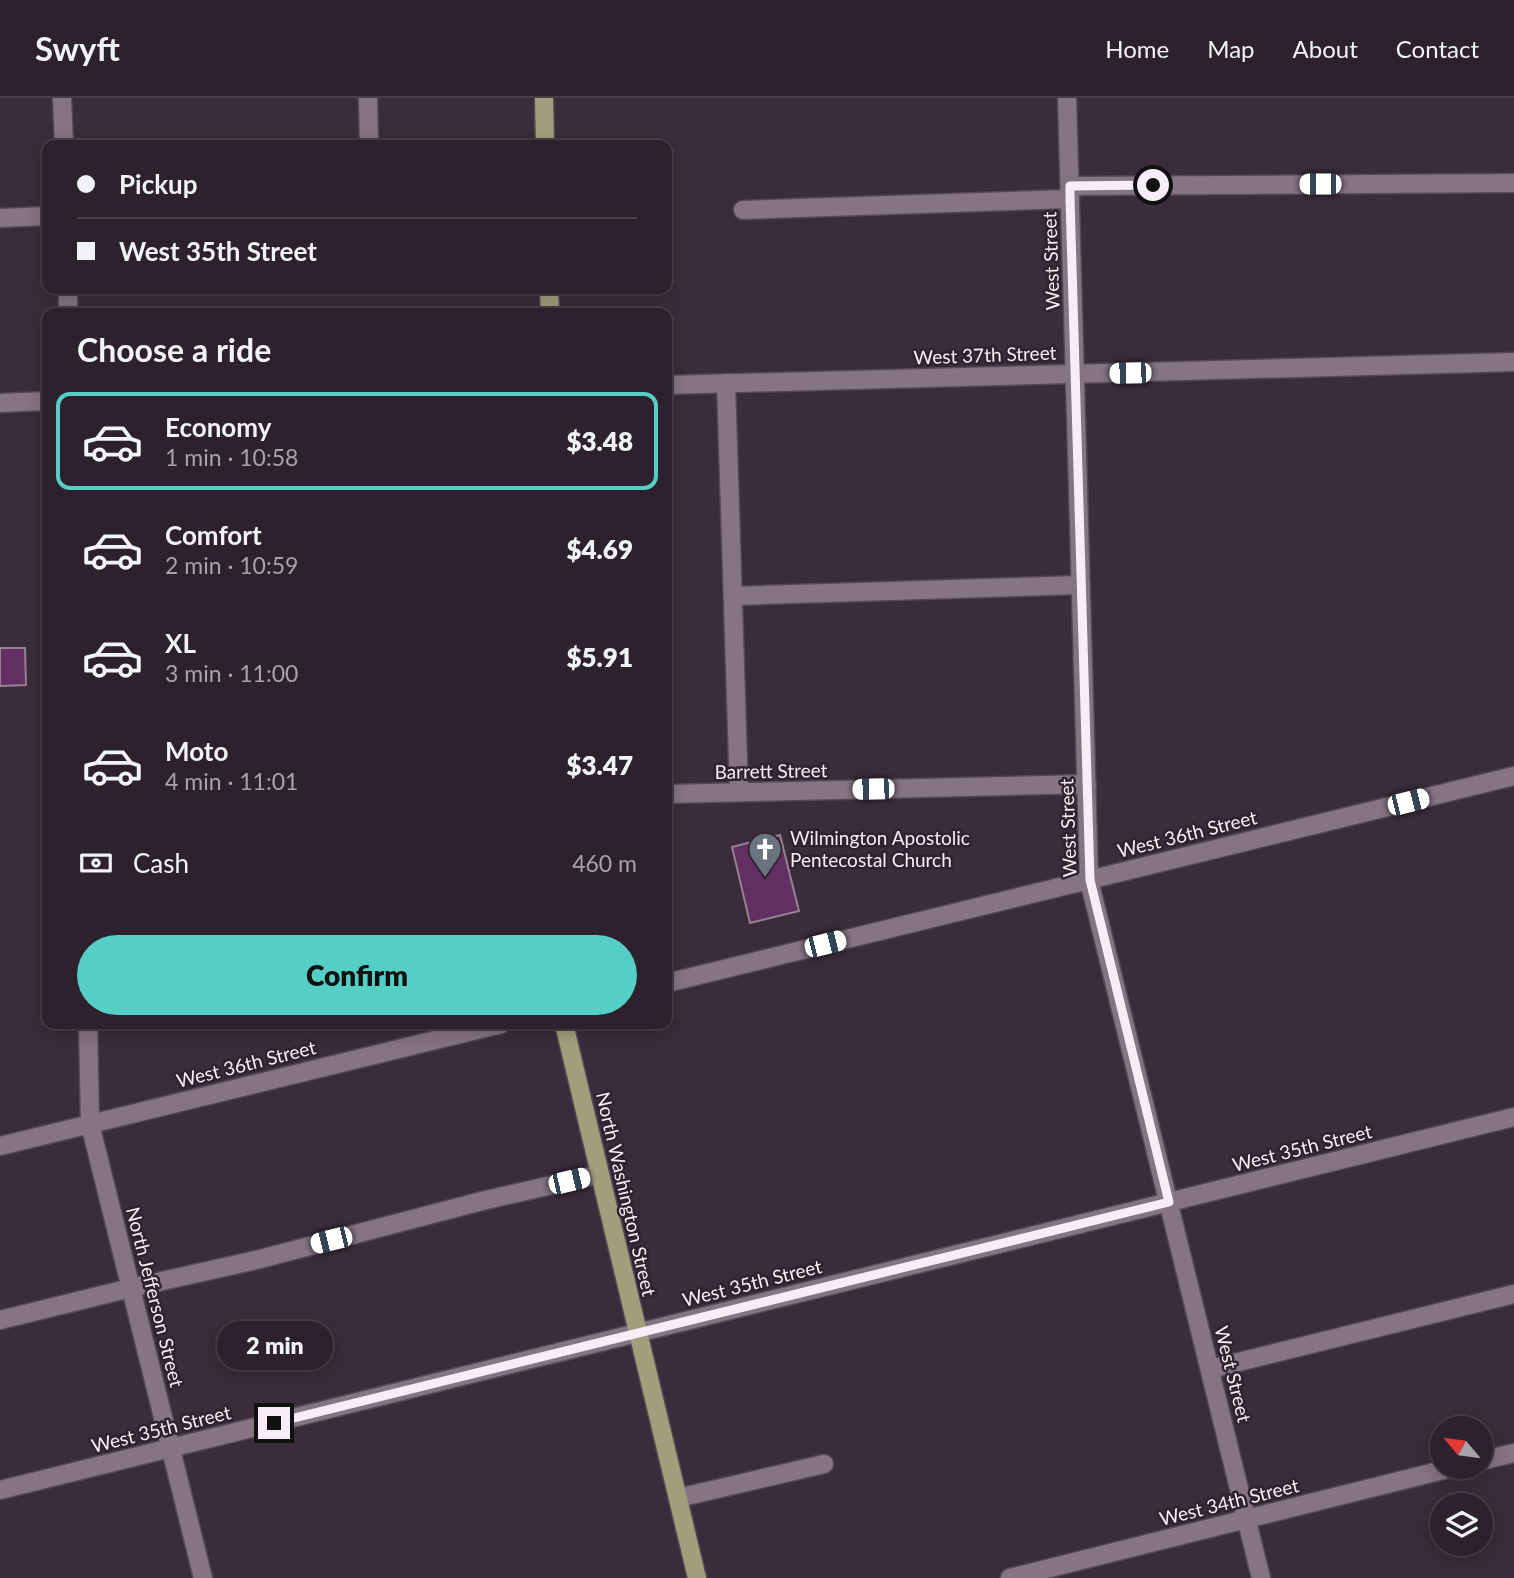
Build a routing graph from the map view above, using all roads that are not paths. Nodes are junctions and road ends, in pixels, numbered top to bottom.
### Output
1 (62, 98) edge
2 (368, 98) edge
3 (544, 98) edge
4 (1067, 98) edge
5 (64, 140) edge
6 (369, 140) edge
7 (545, 140) edge
8 (1514, 183) edge
9 (1070, 192) junction
10 (743, 210) dead end
11 (42, 216) edge
12 (0, 218) edge
13 (1514, 362) edge
14 (1075, 374) junction
15 (726, 383) junction
16 (672, 385) edge
17 (42, 401) edge
18 (0, 403) edge
19 (1081, 585) junction
20 (733, 596) junction
21 (1514, 776) edge
22 (1087, 783) junction
23 (739, 792) junction
24 (672, 794) edge
25 (1090, 880) junction
26 (672, 982) edge
27 (88, 1029) edge
28 (480, 1029) edge
29 (565, 1029) edge
30 (1514, 1117) edge
31 (90, 1124) junction
32 (0, 1146) edge
33 (600, 1174) junction
34 (1169, 1202) junction
35 (131, 1287) junction
36 (1514, 1294) edge
37 (0, 1320) edge
38 (638, 1333) junction
39 (1210, 1369) junction
40 (171, 1448) junction
41 (1514, 1453) edge
42 (1493, 1458) edge
43 (824, 1464) dead end
44 (1430, 1473) edge
45 (0, 1490) edge
46 (678, 1498) junction
47 (1246, 1519) junction
48 (203, 1578) edge
49 (697, 1578) edge
50 (1010, 1578) edge
51 (1261, 1578) edge

1 - 5 street
2 - 6 street
3 - 7 main road
4 - 9 street, West Street
8 - 9 street
9 - 10 street
9 - 14 street, West Street
11 - 12 street
13 - 14 street, West 37th Street
14 - 15 street, West 37th Street
14 - 19 street, West Street
15 - 16 street, West 37th Street
15 - 20 street
17 - 18 street
19 - 20 street
19 - 22 street, West Street
20 - 23 street
21 - 25 street, West 36th Street
22 - 23 street, Barrett Street
22 - 25 street, West Street
23 - 24 street, Barrett Street
25 - 26 street, West 36th Street
25 - 34 street, West Street
27 - 31 street, North Jefferson Street
28 - 31 street, West 36th Street
29 - 33 main road, North Washington Street
30 - 34 street, West 35th Street
31 - 32 street, West 36th Street
31 - 35 street, North Jefferson Street
33 - 35 street
33 - 38 main road, North Washington Street
34 - 38 street, West 35th Street
34 - 39 street, West Street
35 - 37 street
35 - 40 street, North Jefferson Street
36 - 39 street
38 - 40 street, West 35th Street
38 - 46 main road, North Washington Street
39 - 47 street, West Street
40 - 45 street, West 35th Street
40 - 48 street, North Jefferson Street
41 - 42 street
43 - 46 street
44 - 47 street, West 34th Street
46 - 49 main road, North Washington Street
47 - 50 street, West 34th Street
47 - 51 street, West Street

